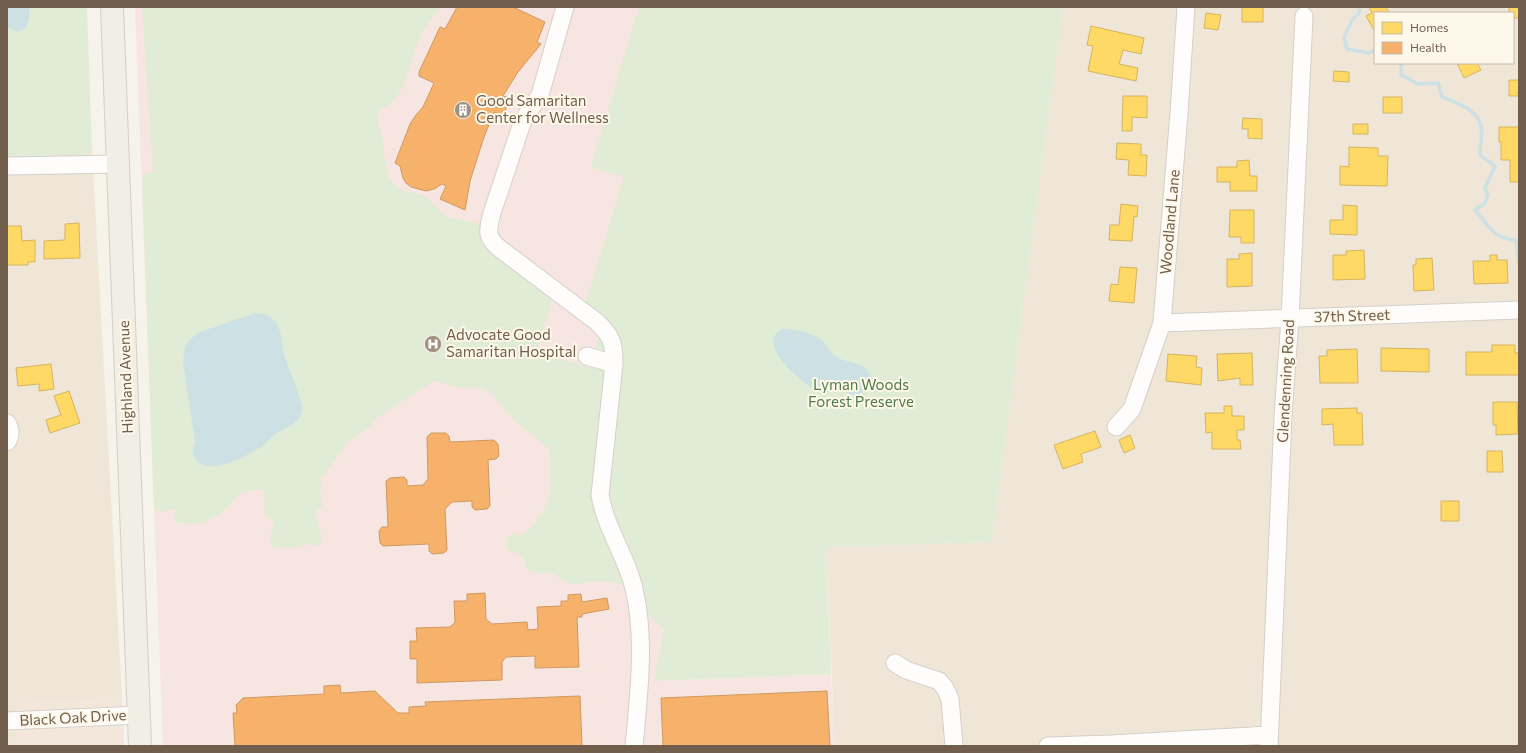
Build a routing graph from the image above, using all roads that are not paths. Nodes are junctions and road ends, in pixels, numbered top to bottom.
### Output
1 (112, 7) edge
2 (565, 7) edge
3 (1186, 7) edge
4 (1304, 16) dead end
5 (118, 164) junction
6 (7, 166) edge
7 (1519, 310) edge
8 (1290, 318) junction
9 (1162, 323) junction
10 (587, 356) dead end
11 (614, 364) junction
12 (7, 423) edge
13 (1116, 427) dead end
14 (7, 442) edge
15 (894, 663) dead end
16 (139, 715) junction
17 (7, 721) edge
18 (1269, 740) edge
19 (140, 746) edge
20 (634, 746) edge
21 (954, 746) edge
22 (1048, 746) edge

1 - 5 main road, Highland Avenue
2 - 11 street
3 - 9 street, Woodland Lane
4 - 8 street, Glendenning Road
5 - 6 street
5 - 16 main road, Highland Avenue
7 - 8 street, 37th Street
8 - 9 street, 37th Street
8 - 18 street, Glendenning Road
9 - 13 street, Woodland Lane
10 - 11 street
11 - 20 street
12 - 14 street
15 - 21 street
16 - 17 street, Black Oak Drive
16 - 19 main road, Highland Avenue
18 - 22 street

